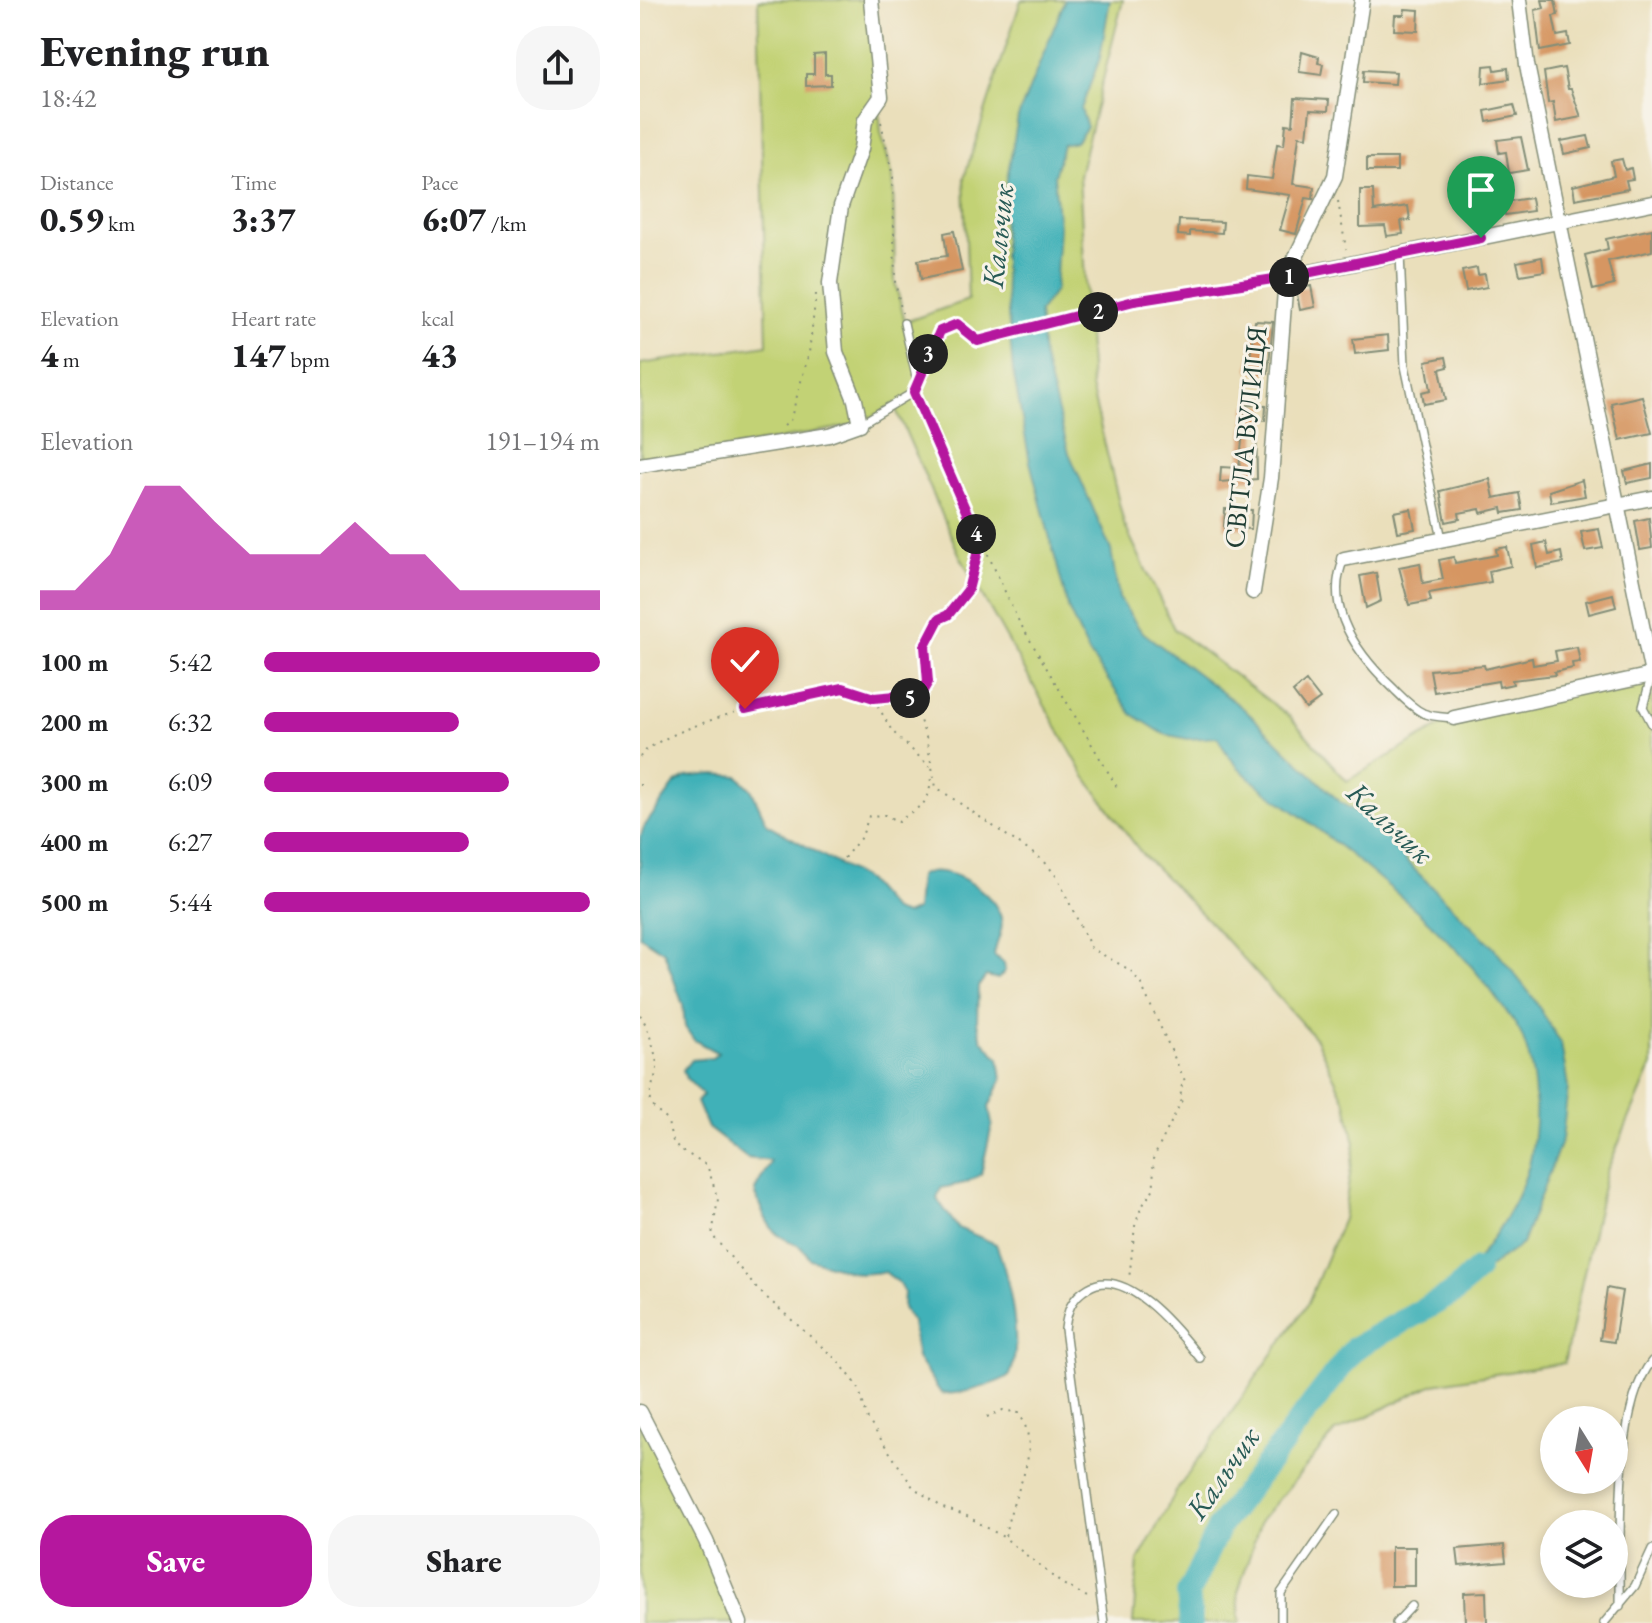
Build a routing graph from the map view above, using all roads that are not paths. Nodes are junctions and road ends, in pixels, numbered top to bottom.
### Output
1 (871, 0) edge
2 (1362, 0) edge
3 (1519, 0) edge
4 (1652, 203) edge
5 (1561, 221) junction
6 (1400, 254) junction
7 (1286, 277) junction
8 (904, 323) road end
9 (860, 424) junction
10 (640, 465) edge
11 (1652, 498) edge
12 (1617, 505) junction
13 (1442, 539) junction
14 (1344, 559) joint
15 (1253, 592) dead end
16 (1652, 675) edge
17 (1454, 718) joint
18 (1652, 724) edge
19 (1200, 1358) dead end
20 (1652, 1361) edge
21 (640, 1412) edge
22 (1336, 1514) dead end
23 (1652, 1549) edge
24 (1412, 1606) dead end
25 (1620, 1606) junction
26 (740, 1623) edge
27 (1104, 1623) edge
28 (1281, 1623) edge
29 (1396, 1623) edge
30 (1604, 1623) edge

1 - 9 street
2 - 7 street
3 - 5 street
4 - 5 street
5 - 6 street
5 - 12 street
6 - 7 street
6 - 13 lane
7 - 15 street, СВІТЛА ВУЛИЦЯ
8 - 9 lane
9 - 10 street
11 - 12 street
12 - 13 street
12 - 16 street
13 - 14 street
14 - 17 lane
16 - 17 street
16 - 18 lane
19 - 27 lane
20 - 25 lane
21 - 26 street
22 - 28 lane
23 - 25 lane
24 - 29 lane
25 - 30 lane

